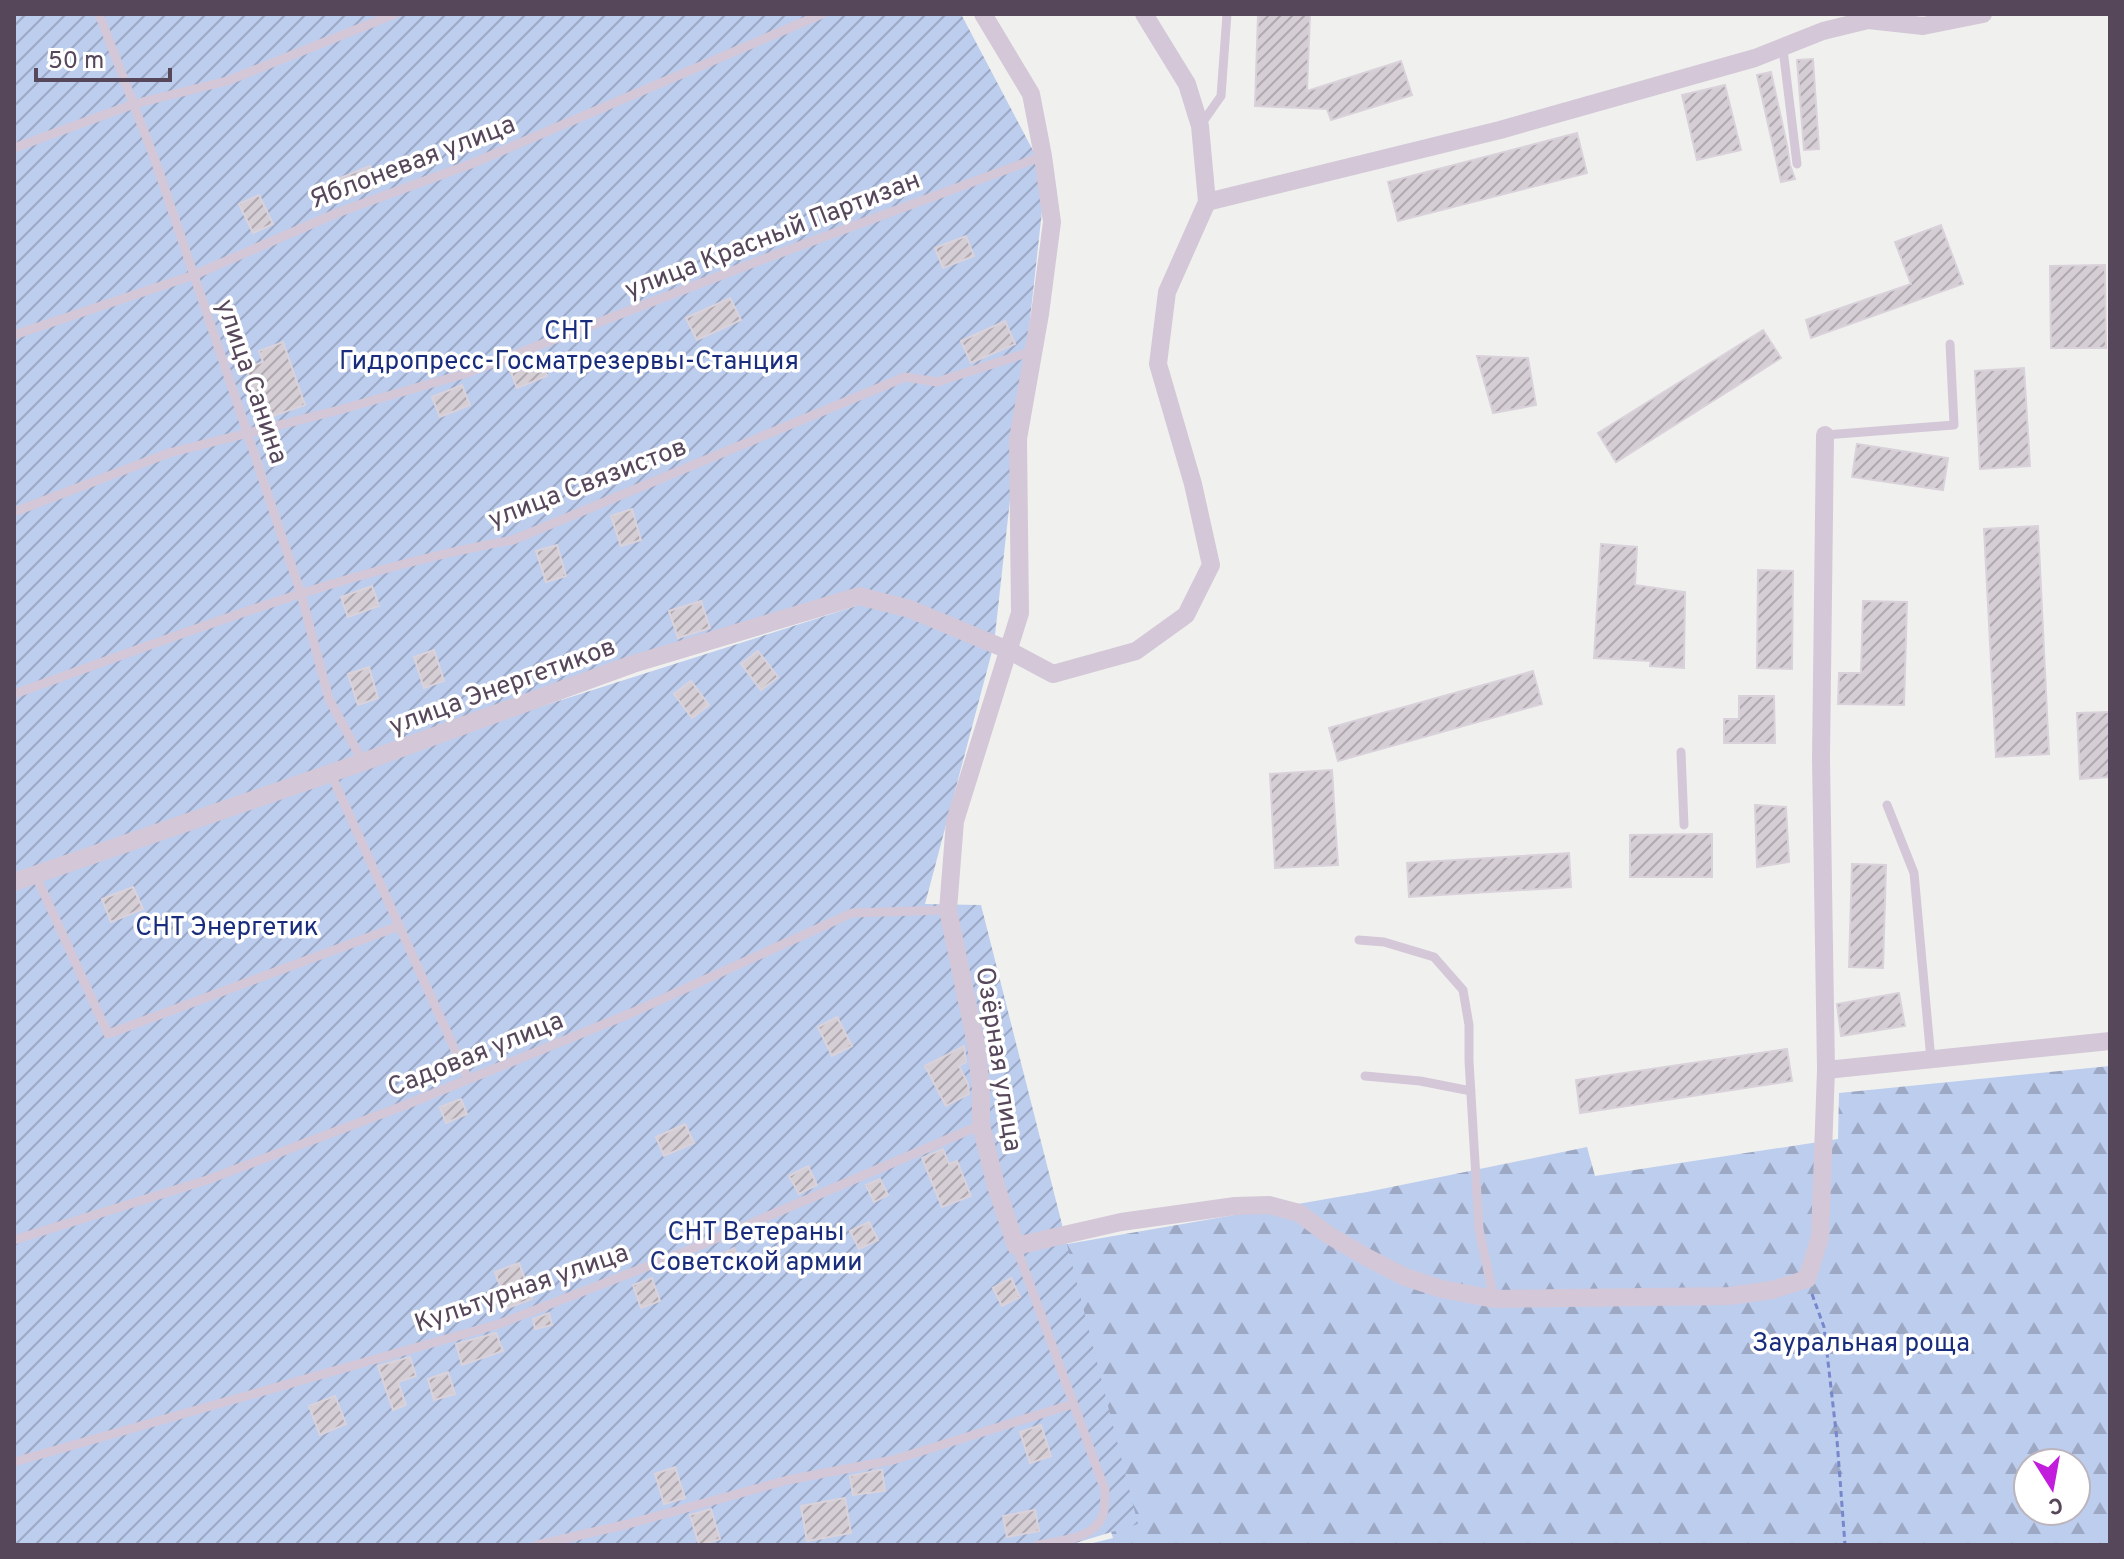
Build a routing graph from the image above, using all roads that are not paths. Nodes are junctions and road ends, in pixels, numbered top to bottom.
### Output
1 (99, 14) edge
2 (395, 14) edge
3 (822, 14) edge
4 (983, 14) edge
5 (1144, 14) edge
6 (1227, 14) edge
7 (1983, 14) edge
8 (1783, 49) junction
9 (134, 104) junction
10 (1200, 126) junction
11 (14, 148) edge
12 (1043, 156) junction
13 (1797, 164) dead end
14 (1207, 202) junction
15 (194, 275) junction
16 (14, 335) edge
17 (1950, 344) dead end
18 (1034, 351) junction
19 (247, 432) junction
20 (1825, 435) joint
21 (14, 512) edge
22 (301, 594) junction
23 (1008, 650) junction
24 (14, 694) edge
25 (1681, 752) dead end
26 (363, 762) junction
27 (331, 774) junction
28 (1887, 805) dead end
29 (1684, 825) dead end
30 (36, 876) junction
31 (14, 882) edge
32 (948, 910) junction
33 (399, 926) junction
34 (1359, 940) dead end
35 (2110, 1041) edge
36 (1931, 1060) junction
37 (1826, 1070) junction
38 (1365, 1076) dead end
39 (468, 1079) junction
40 (1471, 1091) junction
41 (981, 1125) junction
42 (14, 1240) edge
43 (1016, 1246) junction
44 (1494, 1299) junction
45 (1073, 1404) junction
46 (14, 1462) edge
47 (537, 1545) edge
48 (1038, 1545) edge

1 - 9 lane, улица Санина
2 - 9 lane
3 - 15 lane, Яблоневая улица
4 - 12 street, Озёрная улица
5 - 10 street
6 - 10 lane
7 - 8 street
8 - 13 lane
8 - 14 street
9 - 11 lane
9 - 15 lane, улица Санина
10 - 14 street
12 - 18 street, Озёрная улица
12 - 19 lane, улица Красный Партизан
14 - 23 street, улица Энергетиков
15 - 16 lane, Яблоневая улица
15 - 19 lane, улица Санина
17 - 20 lane
18 - 22 lane, улица Связистов
18 - 23 street, Озёрная улица
19 - 21 lane, улица Красный Партизан
19 - 22 lane, улица Санина
20 - 37 street
22 - 24 lane, улица Связистов
22 - 26 lane, улица Санина
23 - 26 street, улица Энергетиков
23 - 32 street, Озёрная улица
25 - 29 lane
26 - 27 street, улица Энергетиков
27 - 30 street, улица Энергетиков
27 - 33 lane
28 - 36 lane
30 - 31 street, улица Энергетиков
30 - 33 lane
32 - 39 lane, Садовая улица
32 - 41 street, Озёрная улица
33 - 39 lane
34 - 40 lane
35 - 36 street
36 - 37 street
37 - 44 street
38 - 40 lane
39 - 42 lane, Садовая улица
40 - 44 lane
41 - 43 street, Озёрная улица
41 - 46 lane, Культурная улица
43 - 44 street
43 - 45 lane, Озёрная улица
45 - 47 lane
45 - 48 lane, Озёрная улица

